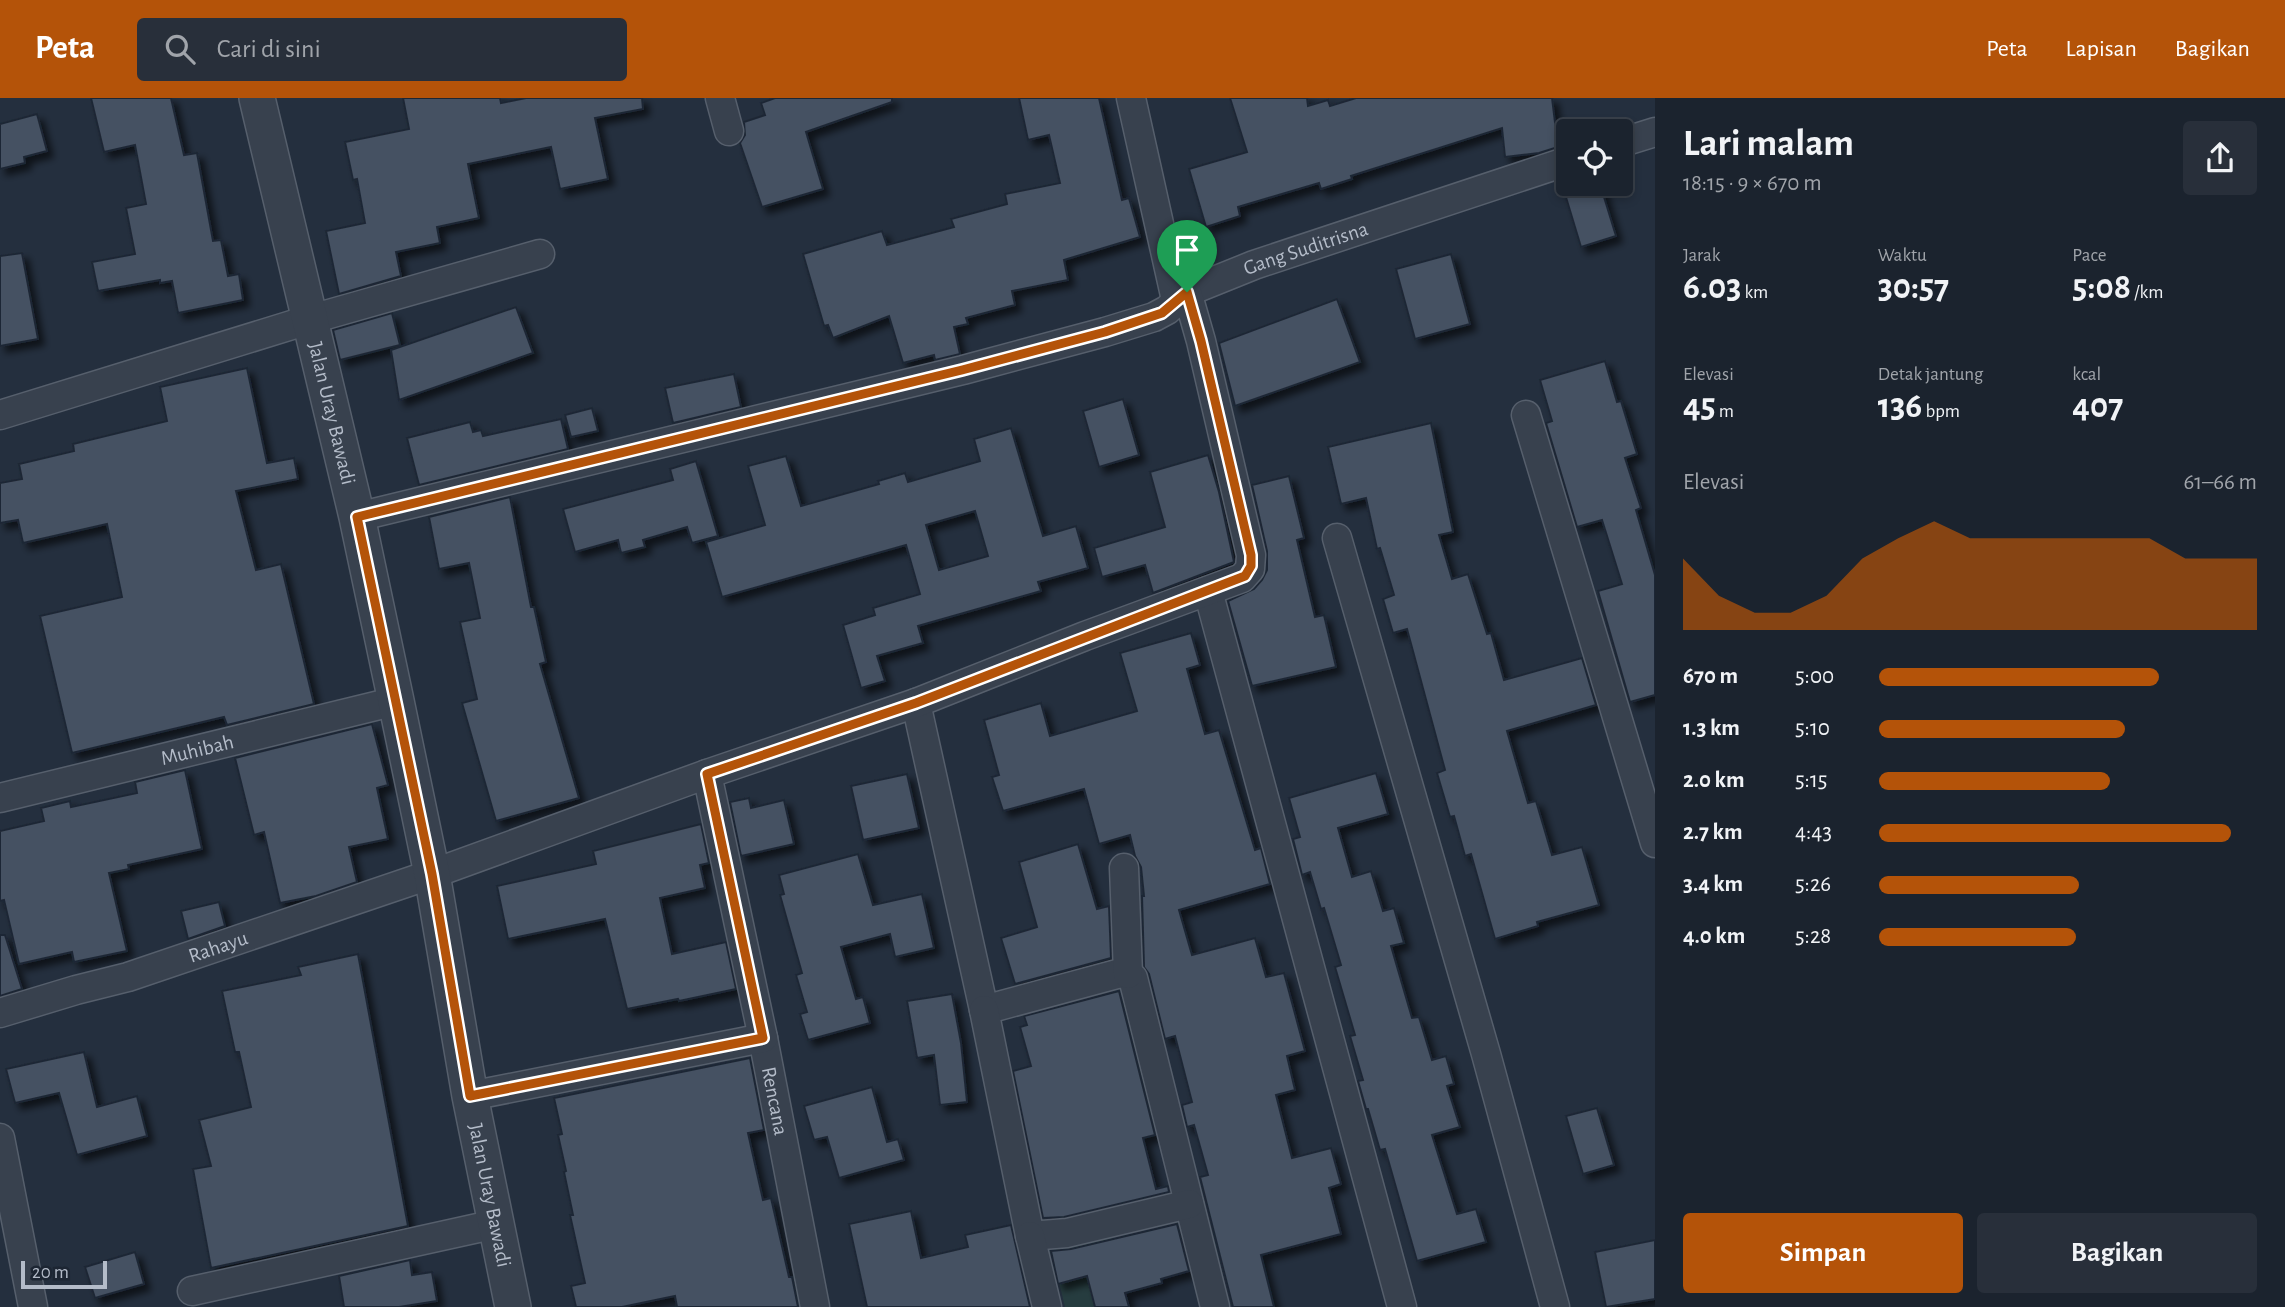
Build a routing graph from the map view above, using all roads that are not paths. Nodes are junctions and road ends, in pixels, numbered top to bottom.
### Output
1 (720, 98) edge
2 (1131, 98) edge
3 (261, 99) edge
4 (729, 131) dead end
5 (1655, 132) edge
6 (1633, 140) edge
7 (1556, 165) edge
8 (540, 254) dead end
9 (1182, 296) junction
10 (308, 320) junction
11 (0, 415) edge
12 (1526, 415) dead end
13 (357, 517) junction
14 (1337, 538) dead end
15 (1208, 591) junction
16 (396, 701) junction
17 (916, 703) junction
18 (707, 774) junction
19 (0, 799) edge
20 (1655, 843) edge
21 (1124, 868) dead end
22 (432, 874) junction
23 (1128, 974) junction
24 (984, 1010) junction
25 (0, 1013) edge
26 (763, 1038) junction
27 (470, 1096) junction
28 (0, 1138) edge
29 (1189, 1205) junction
30 (496, 1224) junction
31 (1030, 1237) junction
32 (192, 1291) dead end
33 (33, 1307) edge
34 (513, 1307) edge
35 (815, 1307) edge
36 (1047, 1307) edge
37 (1215, 1307) edge
38 (1402, 1307) edge
39 (1555, 1307) edge

1 - 4 street
2 - 9 street, Rahayu
3 - 10 street, Jalan Uray Bawadi
5 - 6 street
7 - 9 street, Gang Suditrisna
8 - 10 street
9 - 13 street, Gang Suditrisna
9 - 15 street, Rahayu
10 - 11 street
10 - 13 street, Jalan Uray Bawadi
12 - 20 street
13 - 16 street, Jalan Uray Bawadi
14 - 39 street
15 - 17 street, Rahayu
15 - 38 street
16 - 19 street, Muhibah
16 - 22 street, Jalan Uray Bawadi
17 - 18 street, Rahayu
17 - 24 street
18 - 22 street, Rahayu
18 - 26 street, Rencana
21 - 23 street
22 - 25 street, Rahayu
22 - 27 street, Jalan Uray Bawadi
23 - 24 street
23 - 29 street
24 - 31 street
26 - 27 street
26 - 35 street, Rencana
27 - 30 street, Jalan Uray Bawadi
28 - 33 street
29 - 31 street
29 - 37 street
30 - 32 street
30 - 34 street, Jalan Uray Bawadi
31 - 36 street

